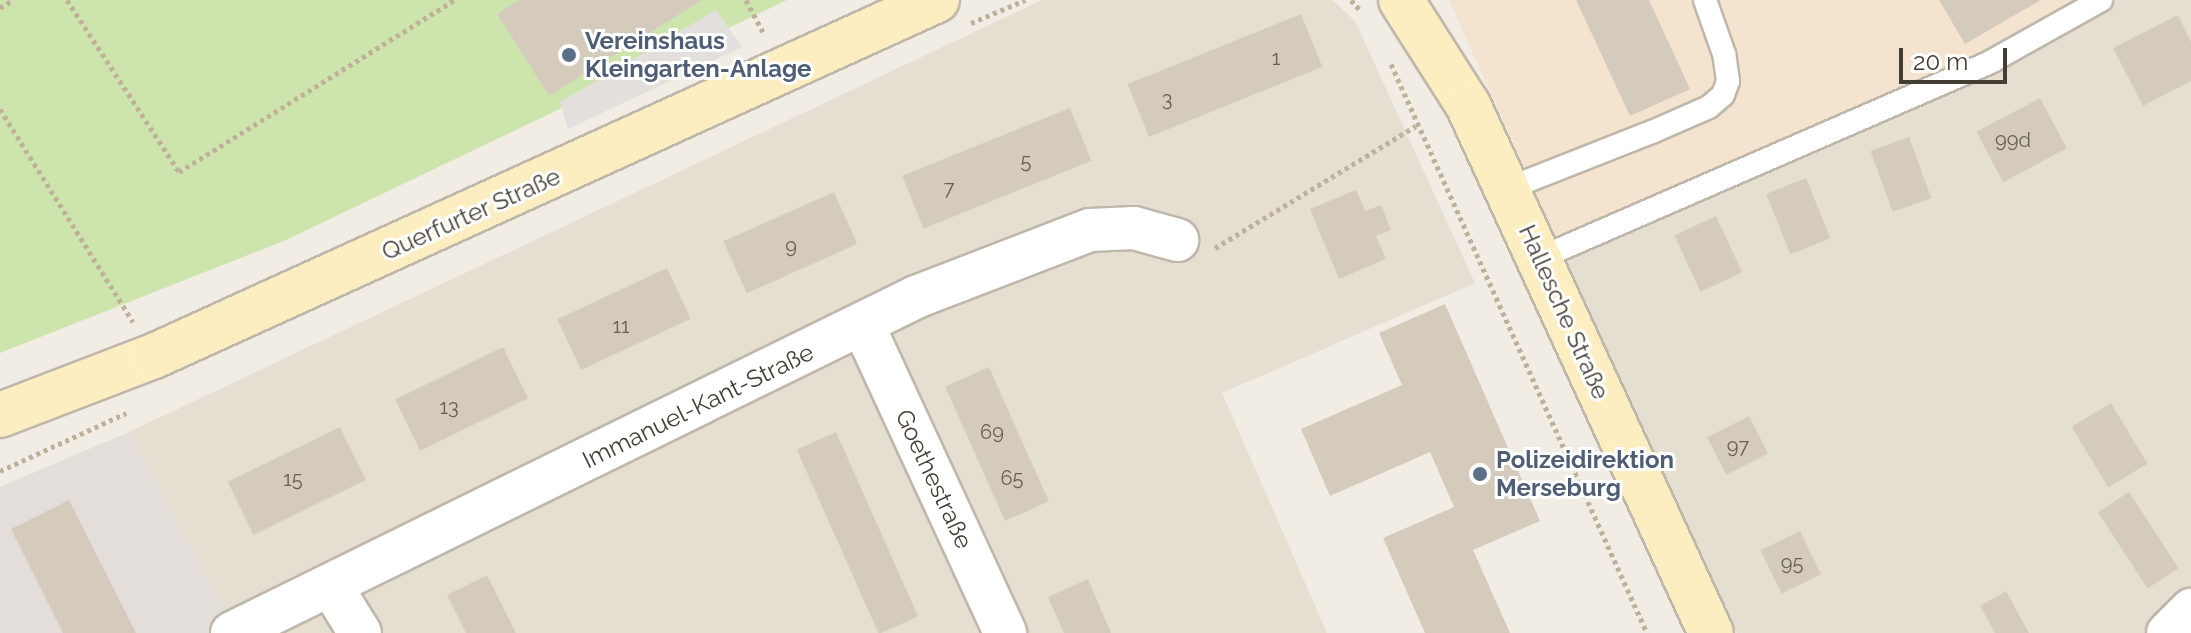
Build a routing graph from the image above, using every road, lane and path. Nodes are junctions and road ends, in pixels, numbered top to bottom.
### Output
1 (13, 0) edge
2 (67, 0) edge
3 (454, 0) edge
4 (937, 0) edge
5 (1705, 0) edge
6 (2101, 0) edge
7 (1415, 4) edge
8 (0, 8) edge
9 (1392, 65) dead end
10 (0, 109) edge
11 (1416, 126) junction
12 (1507, 189) junction
13 (1177, 240) joint
14 (1540, 258) junction
15 (863, 325) junction
16 (154, 356) junction
17 (0, 415) edge
18 (331, 586) junction
19 (2191, 610) edge
20 (232, 633) edge
21 (360, 633) edge
22 (1005, 633) edge
23 (1647, 633) edge
24 (1711, 633) edge
25 (2168, 633) edge

1 - 8 path
2 - 3 path
4 - 16 main road, Querfurter Straße
5 - 12 lane
6 - 14 lane
7 - 12 main road, Hallesche Straße
9 - 11 path
10 - 16 path
11 - 13 path
11 - 23 path
12 - 14 main road, Hallesche Straße
13 - 15 street, Immanuel-Kant-Straße
14 - 24 main road, Hallesche Straße
15 - 18 street, Immanuel-Kant-Straße
15 - 22 street, Goethestraße
16 - 17 main road, Querfurter Straße
18 - 20 street, Immanuel-Kant-Straße
18 - 21 street
19 - 25 street

